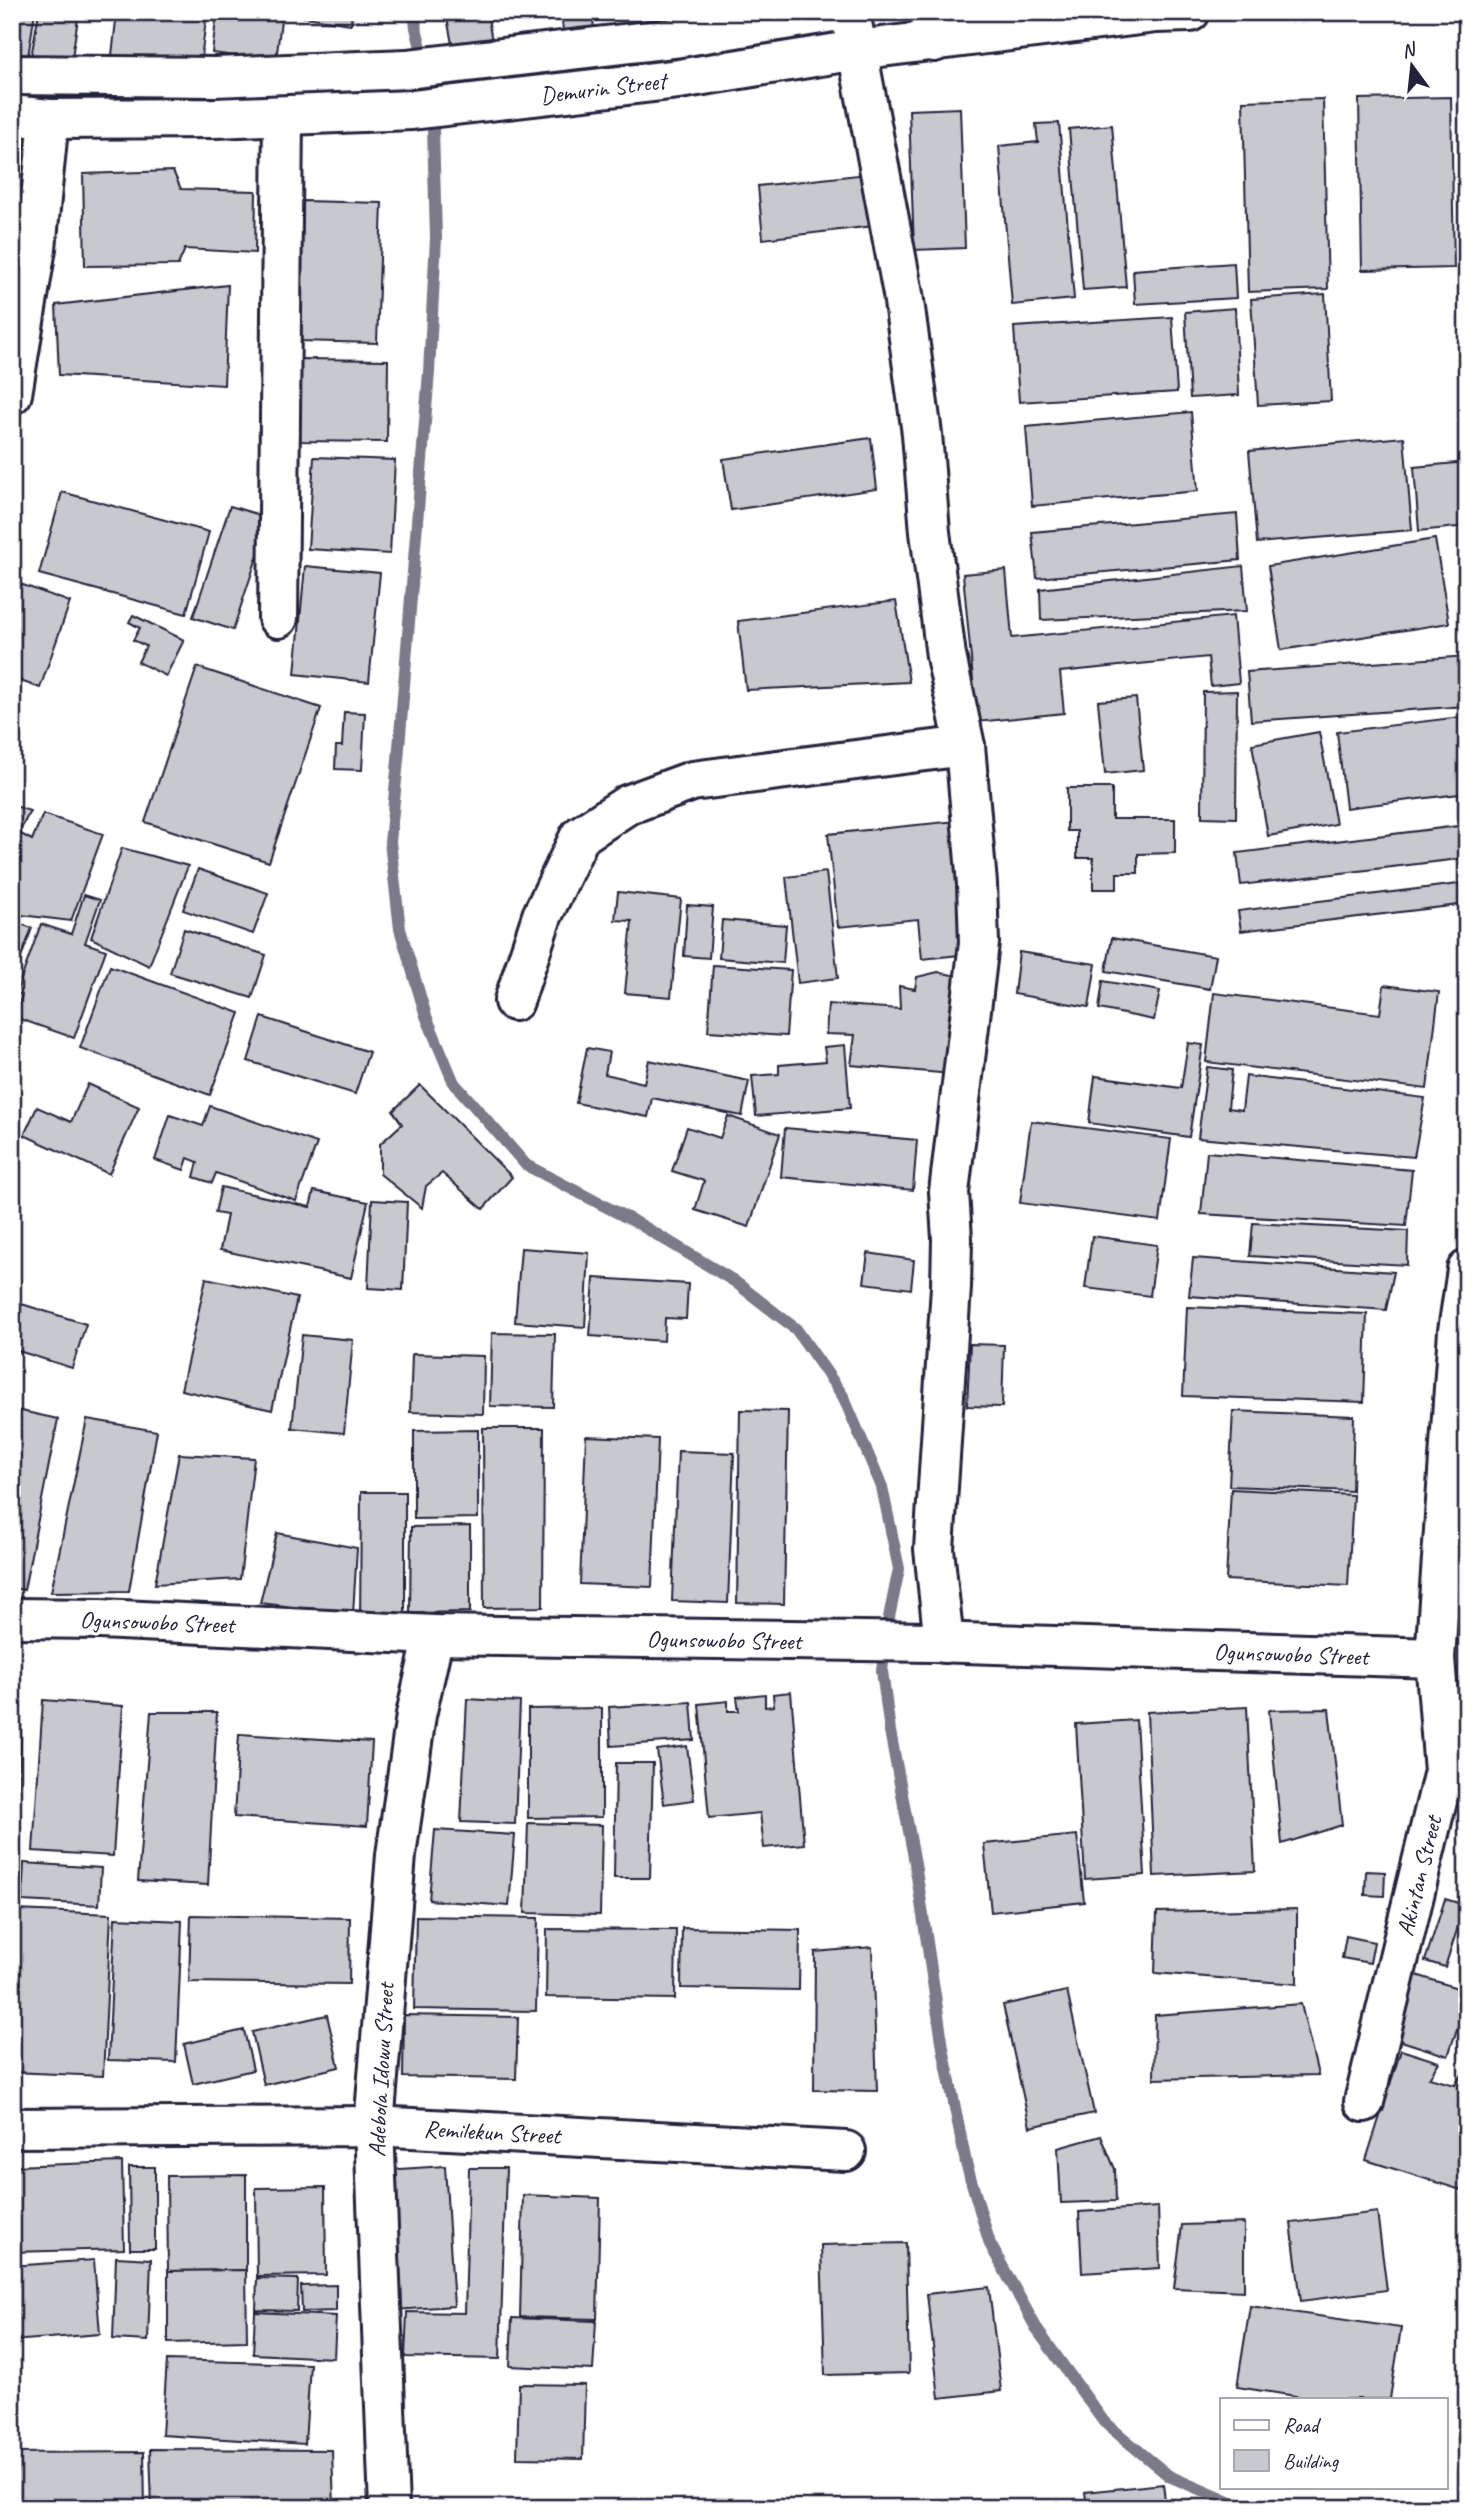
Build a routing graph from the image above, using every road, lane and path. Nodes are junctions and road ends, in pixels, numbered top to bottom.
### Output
1 (832, 12) edge
2 (850, 12) edge
3 (1190, 12) edge
4 (932, 27) edge
5 (857, 50) junction
6 (12, 75) edge
7 (283, 116) junction
8 (31, 117) edge
9 (12, 394) edge
10 (278, 618) dead end
11 (965, 746) junction
12 (514, 1001) dead end
13 (1467, 1270) edge
14 (12, 1619) edge
15 (1452, 1621) edge
16 (434, 1635) junction
17 (938, 1643) junction
18 (1435, 1658) junction
19 (1456, 1783) edge
20 (1364, 2102) dead end
21 (374, 2126) junction
22 (12, 2128) edge
23 (846, 2151) dead end
24 (389, 2508) edge

1 - 6 street, Demurin Street
2 - 5 street
3 - 4 street, Demurin Street
4 - 5 street, Demurin Street
5 - 7 street, Demurin Street
5 - 11 street
7 - 8 street, Demurin Street
7 - 10 street
8 - 9 street
11 - 12 street
11 - 17 street
13 - 15 street, Akintan Street
14 - 16 street, Ogunsowobo Street
15 - 18 street, Akintan Street
16 - 17 street, Ogunsowobo Street
16 - 21 street, Adebola Idowu Street
17 - 18 street, Ogunsowobo Street
18 - 19 street, Akintan Street
19 - 20 street, Akintan Street
21 - 22 street, Remilekun Street
21 - 23 street, Remilekun Street
21 - 24 street, Adebola Idowu Street

